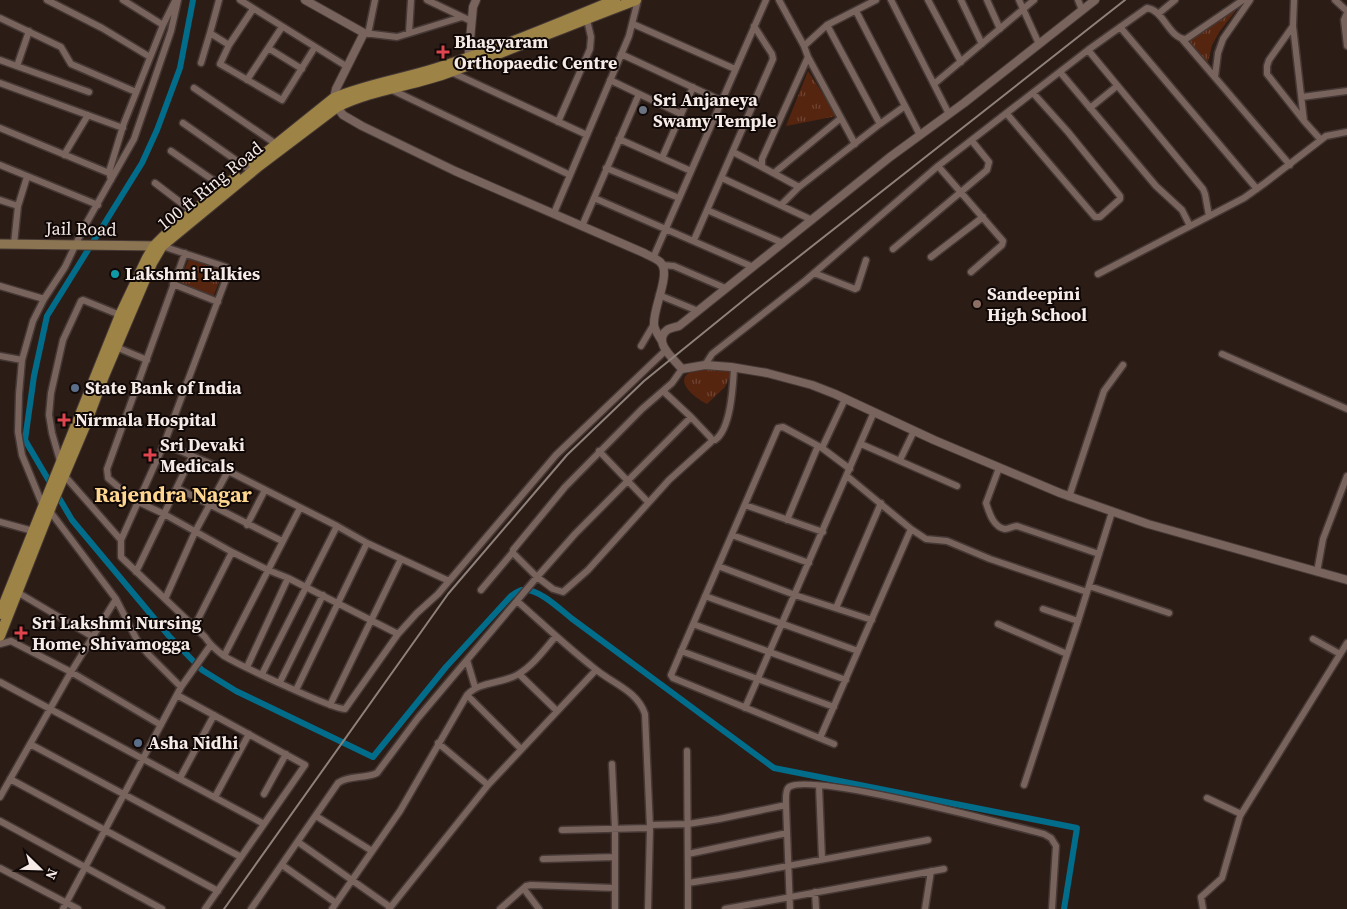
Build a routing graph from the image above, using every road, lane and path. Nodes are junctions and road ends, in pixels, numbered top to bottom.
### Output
1 (48, 0) edge
2 (124, 0) edge
3 (177, 0) edge
4 (219, 0) edge
5 (240, 0) edge
6 (305, 0) edge
7 (375, 0) edge
8 (411, 0) edge
9 (427, 0) edge
10 (476, 0) edge
11 (615, 0) edge
12 (637, 0) edge
13 (766, 0) edge
14 (779, 0) edge
15 (876, 0) edge
16 (891, 0) edge
17 (928, 0) edge
18 (961, 0) edge
19 (987, 0) edge
20 (1019, 0) edge
21 (1034, 0) edge
22 (1078, 0) edge
23 (1095, 0) edge
24 (1175, 0) edge
25 (1242, 0) edge
26 (1250, 0) edge
27 (1294, 0) edge
28 (1335, 0) edge
29 (440, 3) edge
30 (253, 9) junction
31 (856, 10) junction
32 (1023, 10) junction
33 (1082, 10) junction
34 (1347, 12) edge
35 (1158, 14) junction
36 (462, 16) junction
37 (0, 18) edge
38 (587, 20) junction
39 (472, 21) junction
40 (632, 24) junction
41 (163, 25) junction
42 (827, 25) junction
43 (754, 26) junction
44 (1293, 26) junction
45 (282, 27) junction
46 (1120, 27) junction
47 (1000, 29) junction
48 (29, 31) junction
49 (210, 33) junction
50 (366, 33) junction
51 (409, 33) junction
52 (1182, 39) junction
53 (982, 44) junction
54 (1039, 44) junction
55 (228, 45) junction
56 (804, 46) junction
57 (1347, 46) edge
58 (315, 47) junction
59 (268, 48) junction
60 (1088, 50) junction
61 (622, 54) junction
62 (150, 56) junction
63 (808, 57) junction
64 (0, 60) edge
65 (468, 61) junction
66 (961, 62) junction
67 (201, 63) dead end
68 (17, 66) junction
69 (346, 66) junction
70 (302, 69) junction
71 (735, 69) junction
72 (450, 72) junction
73 (1060, 72) junction
74 (1215, 77) junction
75 (247, 80) junction
76 (610, 80) junction
77 (0, 84) edge
78 (934, 84) junction
79 (1117, 86) junction
80 (693, 87) junction
81 (194, 88) dead end
82 (390, 89) junction
83 (1347, 90) edge
84 (89, 92) dead end
85 (136, 92) junction
86 (1033, 93) junction
87 (639, 94) junction
88 (1302, 97) junction
89 (722, 101) junction
90 (336, 103) junction
91 (905, 106) junction
92 (1090, 108) junction
93 (681, 114) junction
94 (949, 114) junction
95 (1007, 114) junction
96 (88, 115) junction
97 (841, 118) junction
98 (1304, 121) junction
99 (558, 122) junction
100 (182, 124) dead end
101 (880, 124) junction
102 (0, 128) edge
103 (123, 128) junction
104 (1347, 132) edge
105 (587, 135) junction
106 (920, 135) junction
107 (619, 138) junction
108 (972, 140) junction
109 (1321, 140) junction
110 (276, 144) junction
111 (855, 144) junction
112 (171, 151) dead end
113 (733, 152) junction
114 (64, 155) junction
115 (662, 158) junction
116 (0, 165) edge
117 (1290, 165) junction
118 (938, 166) junction
119 (762, 167) junction
120 (247, 168) junction
121 (606, 168) junction
122 (691, 171) junction
123 (774, 173) junction
124 (570, 175) junction
125 (27, 177) junction
126 (110, 177) junction
127 (722, 178) junction
128 (155, 183) dead end
129 (223, 187) junction
130 (799, 187) junction
131 (1257, 189) junction
132 (961, 192) junction
133 (594, 198) junction
134 (678, 198) junction
135 (0, 200) edge
136 (98, 205) junction
137 (781, 205) junction
138 (18, 206) junction
139 (707, 210) junction
140 (193, 212) junction
141 (554, 213) junction
142 (1209, 216) junction
143 (983, 217) junction
144 (812, 220) junction
145 (582, 226) junction
146 (1190, 226) junction
147 (666, 228) junction
148 (694, 240) junction
149 (783, 243) junction
150 (0, 244) edge
151 (14, 244) junction
152 (79, 245) junction
153 (158, 246) junction
154 (893, 249) dead end
155 (185, 253) junction
156 (931, 257) dead end
157 (653, 258) junction
158 (866, 260) dead end
159 (662, 265) junction
160 (753, 267) junction
161 (971, 272) dead end
162 (814, 273) junction
163 (1098, 274) dead end
164 (173, 284) junction
165 (0, 286) edge
166 (725, 288) junction
167 (659, 295) junction
168 (44, 299) junction
169 (218, 302) junction
170 (698, 311) junction
171 (120, 315) junction
172 (654, 324) junction
173 (662, 341) junction
174 (641, 346) dead end
175 (116, 347) junction
176 (666, 350) junction
177 (1222, 354) dead end
178 (0, 356) edge
179 (22, 360) junction
180 (147, 360) junction
181 (706, 365) junction
182 (1123, 365) dead end
183 (734, 368) junction
184 (682, 369) junction
185 (663, 391) junction
186 (845, 399) junction
187 (1347, 409) edge
188 (874, 412) junction
189 (691, 418) junction
190 (914, 431) junction
191 (712, 440) junction
192 (164, 444) junction
193 (861, 444) junction
194 (820, 447) junction
195 (599, 451) junction
196 (192, 456) junction
197 (900, 460) junction
198 (999, 468) junction
199 (850, 469) junction
200 (228, 471) junction
201 (61, 472) junction
202 (847, 476) junction
203 (1347, 476) edge
204 (627, 481) junction
205 (957, 486) dead end
206 (177, 488) junction
207 (266, 490) junction
208 (1069, 497) junction
209 (138, 502) junction
210 (648, 502) junction
211 (881, 503) junction
212 (47, 505) junction
213 (209, 505) junction
214 (745, 505) junction
215 (300, 508) junction
216 (1112, 512) junction
217 (164, 514) junction
218 (787, 520) junction
219 (0, 522) edge
220 (247, 525) junction
221 (337, 526) junction
222 (911, 529) junction
223 (33, 531) junction
224 (196, 532) junction
225 (822, 532) junction
226 (732, 535) junction
227 (121, 540) junction
228 (282, 541) junction
229 (367, 543) junction
230 (232, 552) junction
231 (512, 552) junction
232 (1099, 554) junction
233 (401, 559) junction
234 (809, 563) junction
235 (718, 566) junction
236 (268, 570) junction
237 (136, 572) junction
238 (1317, 572) junction
239 (537, 577) junction
240 (288, 578) junction
241 (1347, 580) edge
242 (450, 581) junction
243 (306, 586) junction
244 (1088, 589) junction
245 (481, 590) dead end
246 (17, 592) junction
247 (323, 595) junction
248 (796, 595) junction
249 (705, 596) junction
250 (116, 599) junction
251 (165, 599) junction
252 (517, 602) junction
253 (338, 603) junction
254 (836, 608) junction
255 (1043, 609) dead end
256 (1169, 613) dead end
257 (0, 614) edge
258 (872, 620) junction
259 (370, 621) junction
260 (1078, 621) junction
261 (693, 624) junction
262 (782, 624) junction
263 (998, 624) dead end
264 (194, 627) junction
265 (398, 634) junction
266 (0, 636) edge
267 (556, 636) junction
268 (93, 637) junction
269 (1313, 639) dead end
270 (1347, 643) edge
271 (0, 644) edge
272 (210, 646) junction
273 (681, 651) junction
274 (858, 651) junction
275 (770, 653) junction
276 (1067, 654) junction
277 (1340, 654) junction
278 (224, 656) junction
279 (467, 660) junction
280 (247, 667) junction
281 (596, 670) junction
282 (71, 672) junction
283 (262, 674) junction
284 (520, 674) junction
285 (758, 679) junction
286 (846, 680) junction
287 (0, 682) edge
288 (280, 682) junction
289 (181, 687) junction
290 (475, 687) junction
291 (296, 690) junction
292 (177, 694) junction
293 (467, 695) junction
294 (330, 705) junction
295 (834, 707) junction
296 (51, 708) junction
297 (745, 708) junction
298 (557, 711) junction
299 (214, 715) junction
300 (161, 725) junction
301 (249, 734) junction
302 (820, 738) junction
303 (438, 743) junction
304 (30, 744) junction
305 (834, 744) dead end
306 (521, 748) junction
307 (687, 750) dead end
308 (286, 754) junction
309 (144, 759) junction
310 (612, 764) dead end
311 (180, 778) junction
312 (10, 779) junction
313 (488, 785) junction
314 (1024, 785) dead end
315 (820, 786) junction
316 (264, 794) dead end
317 (124, 795) junction
318 (0, 798) edge
319 (215, 798) junction
320 (1207, 798) dead end
321 (786, 805) junction
322 (1241, 814) junction
323 (316, 816) junction
324 (0, 821) edge
325 (264, 824) junction
326 (688, 824) junction
327 (650, 827) junction
328 (615, 829) junction
329 (105, 830) junction
330 (562, 830) dead end
331 (787, 833) junction
332 (928, 840) dead end
333 (298, 842) junction
334 (372, 851) junction
335 (688, 854) junction
336 (241, 857) junction
337 (615, 857) junction
338 (543, 859) dead end
339 (822, 859) junction
340 (282, 865) junction
341 (789, 866) junction
342 (86, 867) junction
343 (0, 868) edge
344 (944, 868) dead end
345 (931, 871) junction
346 (353, 880) junction
347 (688, 883) junction
348 (615, 888) junction
349 (524, 889) junction
350 (218, 890) junction
351 (815, 892) junction
352 (791, 897) junction
353 (65, 906) edge
354 (334, 906) edge
355 (390, 908) edge
356 (78, 909) edge
357 (162, 909) edge
358 (205, 909) edge
359 (251, 909) edge
360 (500, 909) edge
361 (539, 909) edge
362 (615, 909) edge
363 (648, 909) edge
364 (688, 909) edge
365 (726, 909) edge
366 (790, 909) edge
367 (816, 909) edge
368 (925, 909) edge
369 (1052, 909) edge
370 (1203, 909) edge

1 - 62 street
2 - 41 street
3 - 41 street
3 - 126 street
4 - 49 street
5 - 30 street
6 - 50 street
7 - 50 street
8 - 51 street
9 - 29 street
10 - 39 street
11 - 65 main road, 100 ft Ring Road
12 - 38 main road, 100 ft Ring Road
12 - 40 street
13 - 43 street
14 - 56 street
15 - 31 street
16 - 78 street
17 - 66 street
18 - 53 street
19 - 47 street
20 - 32 street
21 - 32 street
22 - 33 street
23 - 33 street
24 - 35 street
25 - 52 street
26 - 74 street
27 - 44 street
28 - 34 street
29 - 36 street
30 - 45 street
30 - 55 street
31 - 42 street
31 - 91 street
32 - 47 street
32 - 54 street
33 - 54 street
34 - 57 street
35 - 46 street
35 - 52 street
36 - 39 street
36 - 51 street
37 - 48 street
38 - 65 main road, 100 ft Ring Road
38 - 99 street
39 - 65 street
40 - 61 street
40 - 71 street
41 - 62 street
42 - 56 street
42 - 101 street
43 - 71 street
43 - 113 street
44 - 88 street
44 - 98 street
45 - 58 street
45 - 59 street
46 - 60 street
46 - 131 street
47 - 53 street
48 - 68 street
48 - 85 street
49 - 55 street
49 - 67 street
50 - 51 street
50 - 69 street
52 - 74 street
53 - 66 street
54 - 94 street
55 - 75 street
56 - 63 street
58 - 69 street
58 - 70 street
59 - 70 street
59 - 75 street
60 - 73 street
60 - 79 street
61 - 76 street
61 - 80 street
62 - 85 street
63 - 97 street
63 - 119 street
64 - 68 street
65 - 72 main road, 100 ft Ring Road
65 - 90 main road, 100 ft Ring Road
66 - 78 street
68 - 84 street
69 - 90 street
70 - 75 street
71 - 89 street
72 - 82 main road, 100 ft Ring Road
72 - 99 street
73 - 86 street
73 - 92 street
74 - 117 street
76 - 87 street
76 - 105 street
77 - 96 street
78 - 94 street
79 - 92 street
79 - 142 street
80 - 89 street
80 - 93 street
81 - 110 street
82 - 90 main road, 100 ft Ring Road
82 - 124 street
83 - 88 street
85 - 103 street
86 - 95 street
86 - 95 street
87 - 93 street
87 - 107 street
88 - 98 street
89 - 122 street
90 - 110 main road, 100 ft Ring Road
90 - 141 street
90 - 153 main road, 100 ft Ring Road
91 - 101 street
91 - 106 street
92 - 146 street
93 - 115 street
94 - 106 street
95 - 108 street
96 - 103 street
96 - 114 street
97 - 111 street
97 - 123 street
98 - 109 street
99 - 105 street
100 - 120 street
101 - 111 street
102 - 114 street
103 - 126 street
104 - 109 street
105 - 124 street
106 - 144 street
107 - 115 street
107 - 121 street
108 - 118 street
108 - 132 street
109 - 117 street
110 - 120 main road, 100 ft Ring Road
111 - 130 street
112 - 129 street
113 - 119 street
113 - 127 street
114 - 126 street
115 - 122 street
116 - 125 street
117 - 131 street
118 - 132 street
118 - 162 street
119 - 123 street
120 - 129 main road, 100 ft Ring Road
121 - 133 street
121 - 134 street
122 - 134 street
123 - 130 street
124 - 141 street
125 - 136 street
125 - 138 street
126 - 136 street
127 - 137 street
127 - 139 street
128 - 140 street
129 - 140 main road, 100 ft Ring Road
130 - 137 street
131 - 142 street
132 - 143 street
132 - 154 street
133 - 145 street
133 - 147 street
134 - 147 street
135 - 138 street
136 - 152 street
137 - 144 street
138 - 151 street
139 - 148 street
139 - 149 street
140 - 153 main road, 100 ft Ring Road
141 - 145 street
142 - 146 street
143 - 156 street
143 - 161 street
144 - 149 street
145 - 157 street
146 - 163 street
147 - 148 street
147 - 157 street
148 - 160 street
149 - 160 street
150 - 151 main road, Jail Road
151 - 152 main road, Jail Road
152 - 153 main road, Jail Road
152 - 168 street
153 - 155 street
153 - 171 main road, 100 ft Ring Road
153 - 175 main road, 100 ft Ring Road
155 - 164 street
155 - 169 street
157 - 159 street
158 - 162 street
159 - 166 street
159 - 167 street
160 - 166 street
162 - 181 street
164 - 169 street
164 - 180 street
165 - 168 street
166 - 170 street
167 - 170 street
167 - 172 street
168 - 179 street
169 - 192 street
170 - 173 street
171 - 201 main road, 100 ft Ring Road
171 - 201 street
172 - 173 street
172 - 174 street
173 - 176 street
175 - 180 street
175 - 201 main road, 100 ft Ring Road
176 - 184 street
176 - 242 street
177 - 187 street
178 - 179 street
179 - 212 street
180 - 209 street
181 - 183 street
181 - 184 street
182 - 208 street
183 - 186 street
183 - 191 street
184 - 185 street
185 - 189 street
185 - 195 street
186 - 188 street
186 - 194 street
188 - 190 street
188 - 193 street
189 - 191 street
189 - 204 street
190 - 197 street
190 - 198 street
191 - 210 street
192 - 196 street
192 - 209 street
193 - 197 street
193 - 199 street
194 - 199 street
194 - 214 street
194 - 218 street
195 - 204 street
195 - 231 street
196 - 200 street
196 - 206 street
197 - 205 street
198 - 208 street
198 - 232 street
199 - 202 street
200 - 207 street
200 - 213 street
201 - 212 main road
201 - 227 street
202 - 211 street
202 - 225 street
203 - 238 street
204 - 210 street
204 - 239 street
206 - 213 street
206 - 217 street
207 - 215 street
207 - 220 street
208 - 216 street
209 - 217 street
209 - 227 street
210 - 239 street
211 - 222 street
211 - 254 street
212 - 223 main road
212 - 246 main road
212 - 250 street
213 - 220 street
213 - 224 street
214 - 218 street
214 - 226 street
215 - 221 street
215 - 228 street
216 - 232 street
216 - 238 street
217 - 224 street
217 - 237 street
218 - 225 street
219 - 223 street
220 - 228 street
221 - 229 street
221 - 243 street
222 - 244 street
222 - 258 street
223 - 257 main road
224 - 230 street
224 - 251 street
225 - 234 street
226 - 234 street
226 - 235 street
227 - 237 street
228 - 236 street
229 - 233 street
229 - 253 street
230 - 236 street
230 - 264 street
231 - 239 street
231 - 245 street
232 - 244 street
233 - 242 street
233 - 259 street
234 - 248 street
235 - 248 street
235 - 249 street
236 - 240 street
236 - 278 street
237 - 251 street
238 - 241 street
239 - 252 street
240 - 243 street
240 - 280 street
242 - 265 street
243 - 247 street
243 - 283 street
244 - 256 street
244 - 260 street
246 - 266 main road
246 - 268 street
247 - 253 street
247 - 288 street
248 - 254 street
248 - 262 street
249 - 261 street
249 - 262 street
250 - 268 street
250 - 289 street
251 - 264 street
252 - 267 street
252 - 279 street
253 - 259 street
253 - 291 street
254 - 258 street
255 - 260 street
258 - 274 street
259 - 265 street
259 - 294 street
260 - 276 street
261 - 273 street
261 - 275 street
262 - 274 street
262 - 275 street
263 - 276 street
264 - 272 street
265 - 294 street
267 - 281 street
267 - 284 street
268 - 282 street
269 - 277 street
270 - 277 street
271 - 282 street
272 - 278 street
272 - 289 street
273 - 285 street
273 - 297 street
274 - 286 street
275 - 285 street
275 - 286 street
276 - 314 street
277 - 322 street
278 - 280 street
279 - 290 street
279 - 323 street
280 - 283 street
281 - 298 street
281 - 327 street
282 - 296 street
282 - 300 street
283 - 288 street
284 - 290 street
284 - 298 street
285 - 295 street
285 - 297 street
286 - 295 street
287 - 296 street
288 - 291 street
289 - 292 street
290 - 293 street
291 - 294 street
292 - 299 street
292 - 300 street
293 - 303 street
293 - 306 street
295 - 302 street
296 - 304 street
296 - 309 street
297 - 302 street
298 - 306 street
299 - 301 street
299 - 311 street
300 - 309 street
301 - 308 street
301 - 319 street
302 - 305 street
303 - 313 street
303 - 334 street
304 - 312 street
304 - 317 street
306 - 313 street
307 - 326 street
308 - 316 street
308 - 325 street
309 - 311 street
309 - 317 street
310 - 328 street
311 - 319 street
312 - 318 street
312 - 329 street
313 - 355 street
315 - 321 street
315 - 339 street
315 - 369 street
317 - 329 street
317 - 336 street
319 - 325 street
320 - 322 street
321 - 326 street
321 - 331 street
322 - 370 street
323 - 333 street
323 - 334 street
324 - 342 street
325 - 336 street
326 - 327 street
326 - 335 street
327 - 328 street
327 - 363 street
328 - 330 street
328 - 337 street
329 - 342 street
329 - 350 street
331 - 335 street
331 - 341 street
332 - 339 street
333 - 340 street
333 - 346 street
334 - 346 street
335 - 347 street
336 - 350 street
337 - 338 street
337 - 348 street
339 - 341 street
340 - 354 street
340 - 359 street
341 - 347 street
341 - 352 street
342 - 353 street
342 - 357 street
343 - 353 street
344 - 345 street
345 - 351 street
345 - 368 street
346 - 354 street
346 - 355 street
347 - 364 street
348 - 349 street
348 - 362 street
349 - 360 street
349 - 361 street
350 - 358 street
351 - 352 street
351 - 367 street
352 - 365 street
352 - 366 street
353 - 356 street

